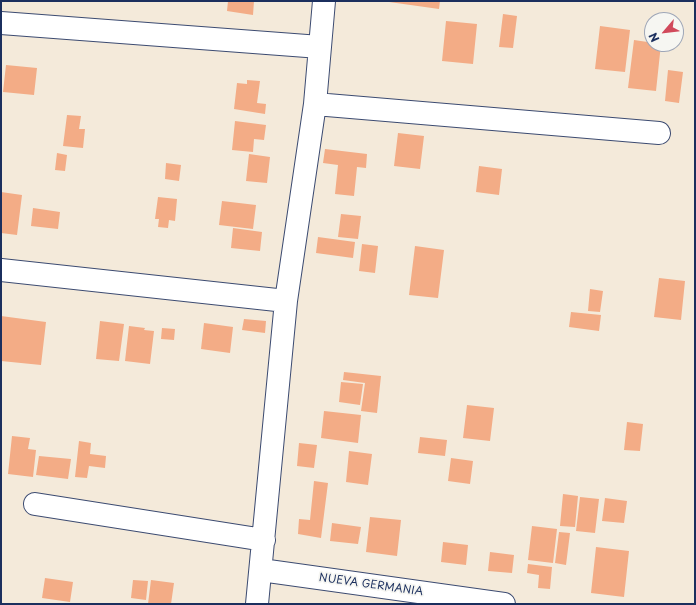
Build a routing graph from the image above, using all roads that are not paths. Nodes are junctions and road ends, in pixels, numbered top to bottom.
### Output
1 (324, 1) edge
2 (1, 23) edge
3 (320, 47) junction
4 (315, 104) junction
5 (659, 133) dead end
6 (1, 270) edge
7 (286, 301) junction
8 (34, 504) dead end
9 (264, 540) junction
10 (261, 570) junction
11 (257, 604) edge
12 (504, 604) edge

1 - 3 street
2 - 3 street
3 - 4 street
4 - 5 street
4 - 7 street
6 - 7 street
7 - 9 street
8 - 9 street
9 - 10 street
10 - 11 street
10 - 12 street, NUEVA GERMANIA

